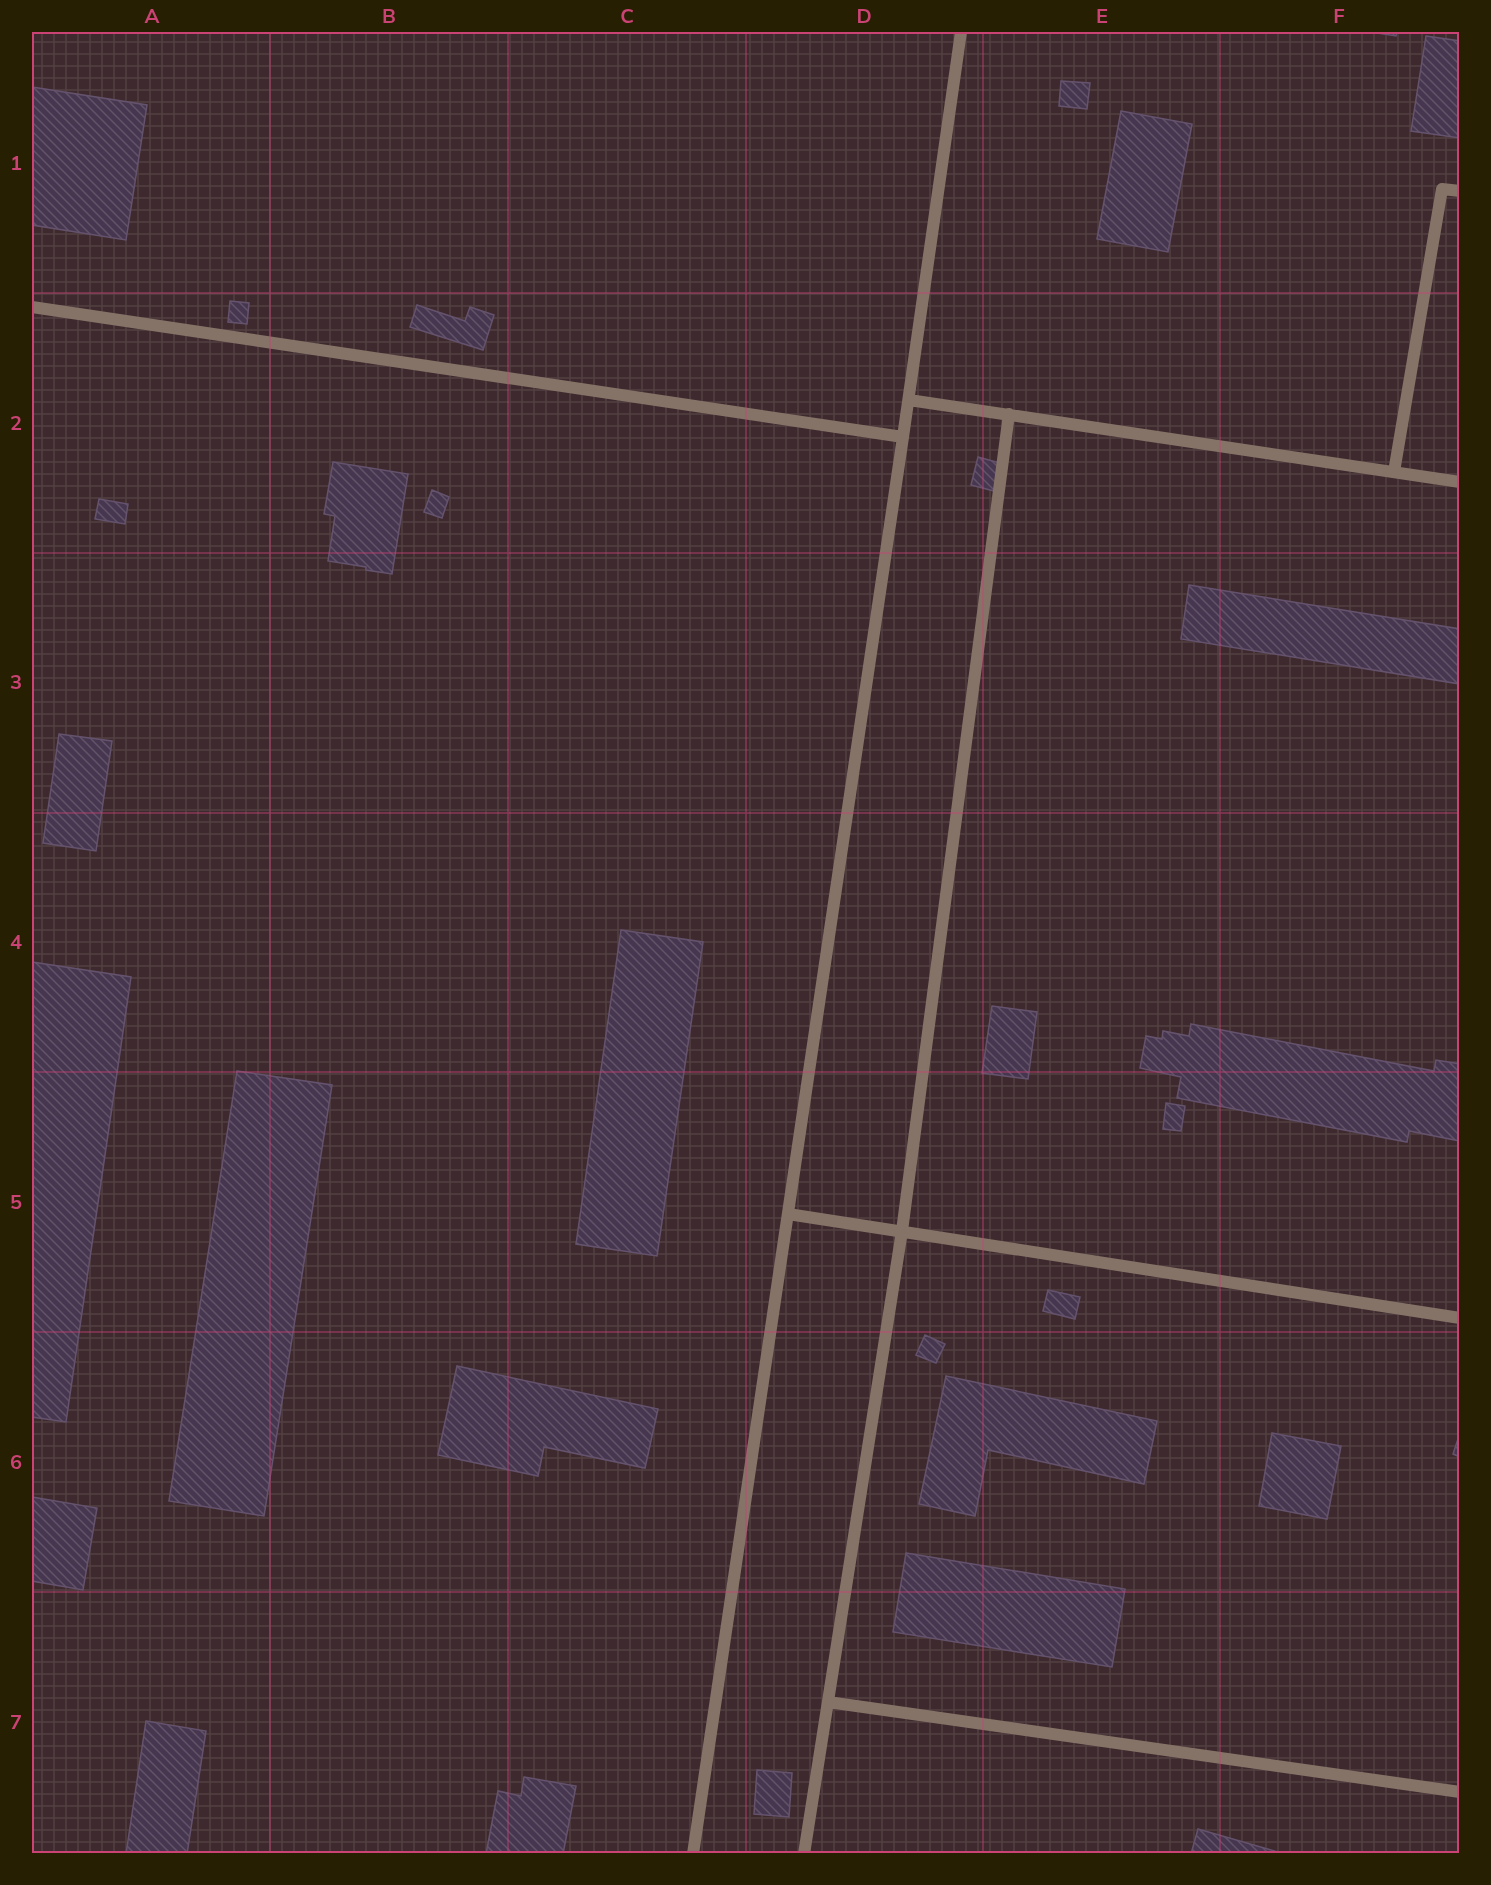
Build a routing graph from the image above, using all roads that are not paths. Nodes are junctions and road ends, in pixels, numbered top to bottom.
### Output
1 (960, 32) edge
2 (1460, 191) edge
3 (32, 308) edge
4 (909, 400) junction
5 (1009, 414) junction
6 (903, 437) junction
7 (1394, 472) junction
8 (1460, 482) edge
9 (788, 1214) junction
10 (902, 1231) junction
11 (1460, 1318) edge
12 (828, 1702) junction
13 (1460, 1792) edge
14 (693, 1854) edge
15 (804, 1854) edge

1 - 4 lane
2 - 7 lane
3 - 6 lane
4 - 5 lane
4 - 6 lane
5 - 7 lane
5 - 10 lane
6 - 9 lane
7 - 8 lane
9 - 10 lane
9 - 14 lane
10 - 11 lane
10 - 12 lane
12 - 13 lane
12 - 15 lane

